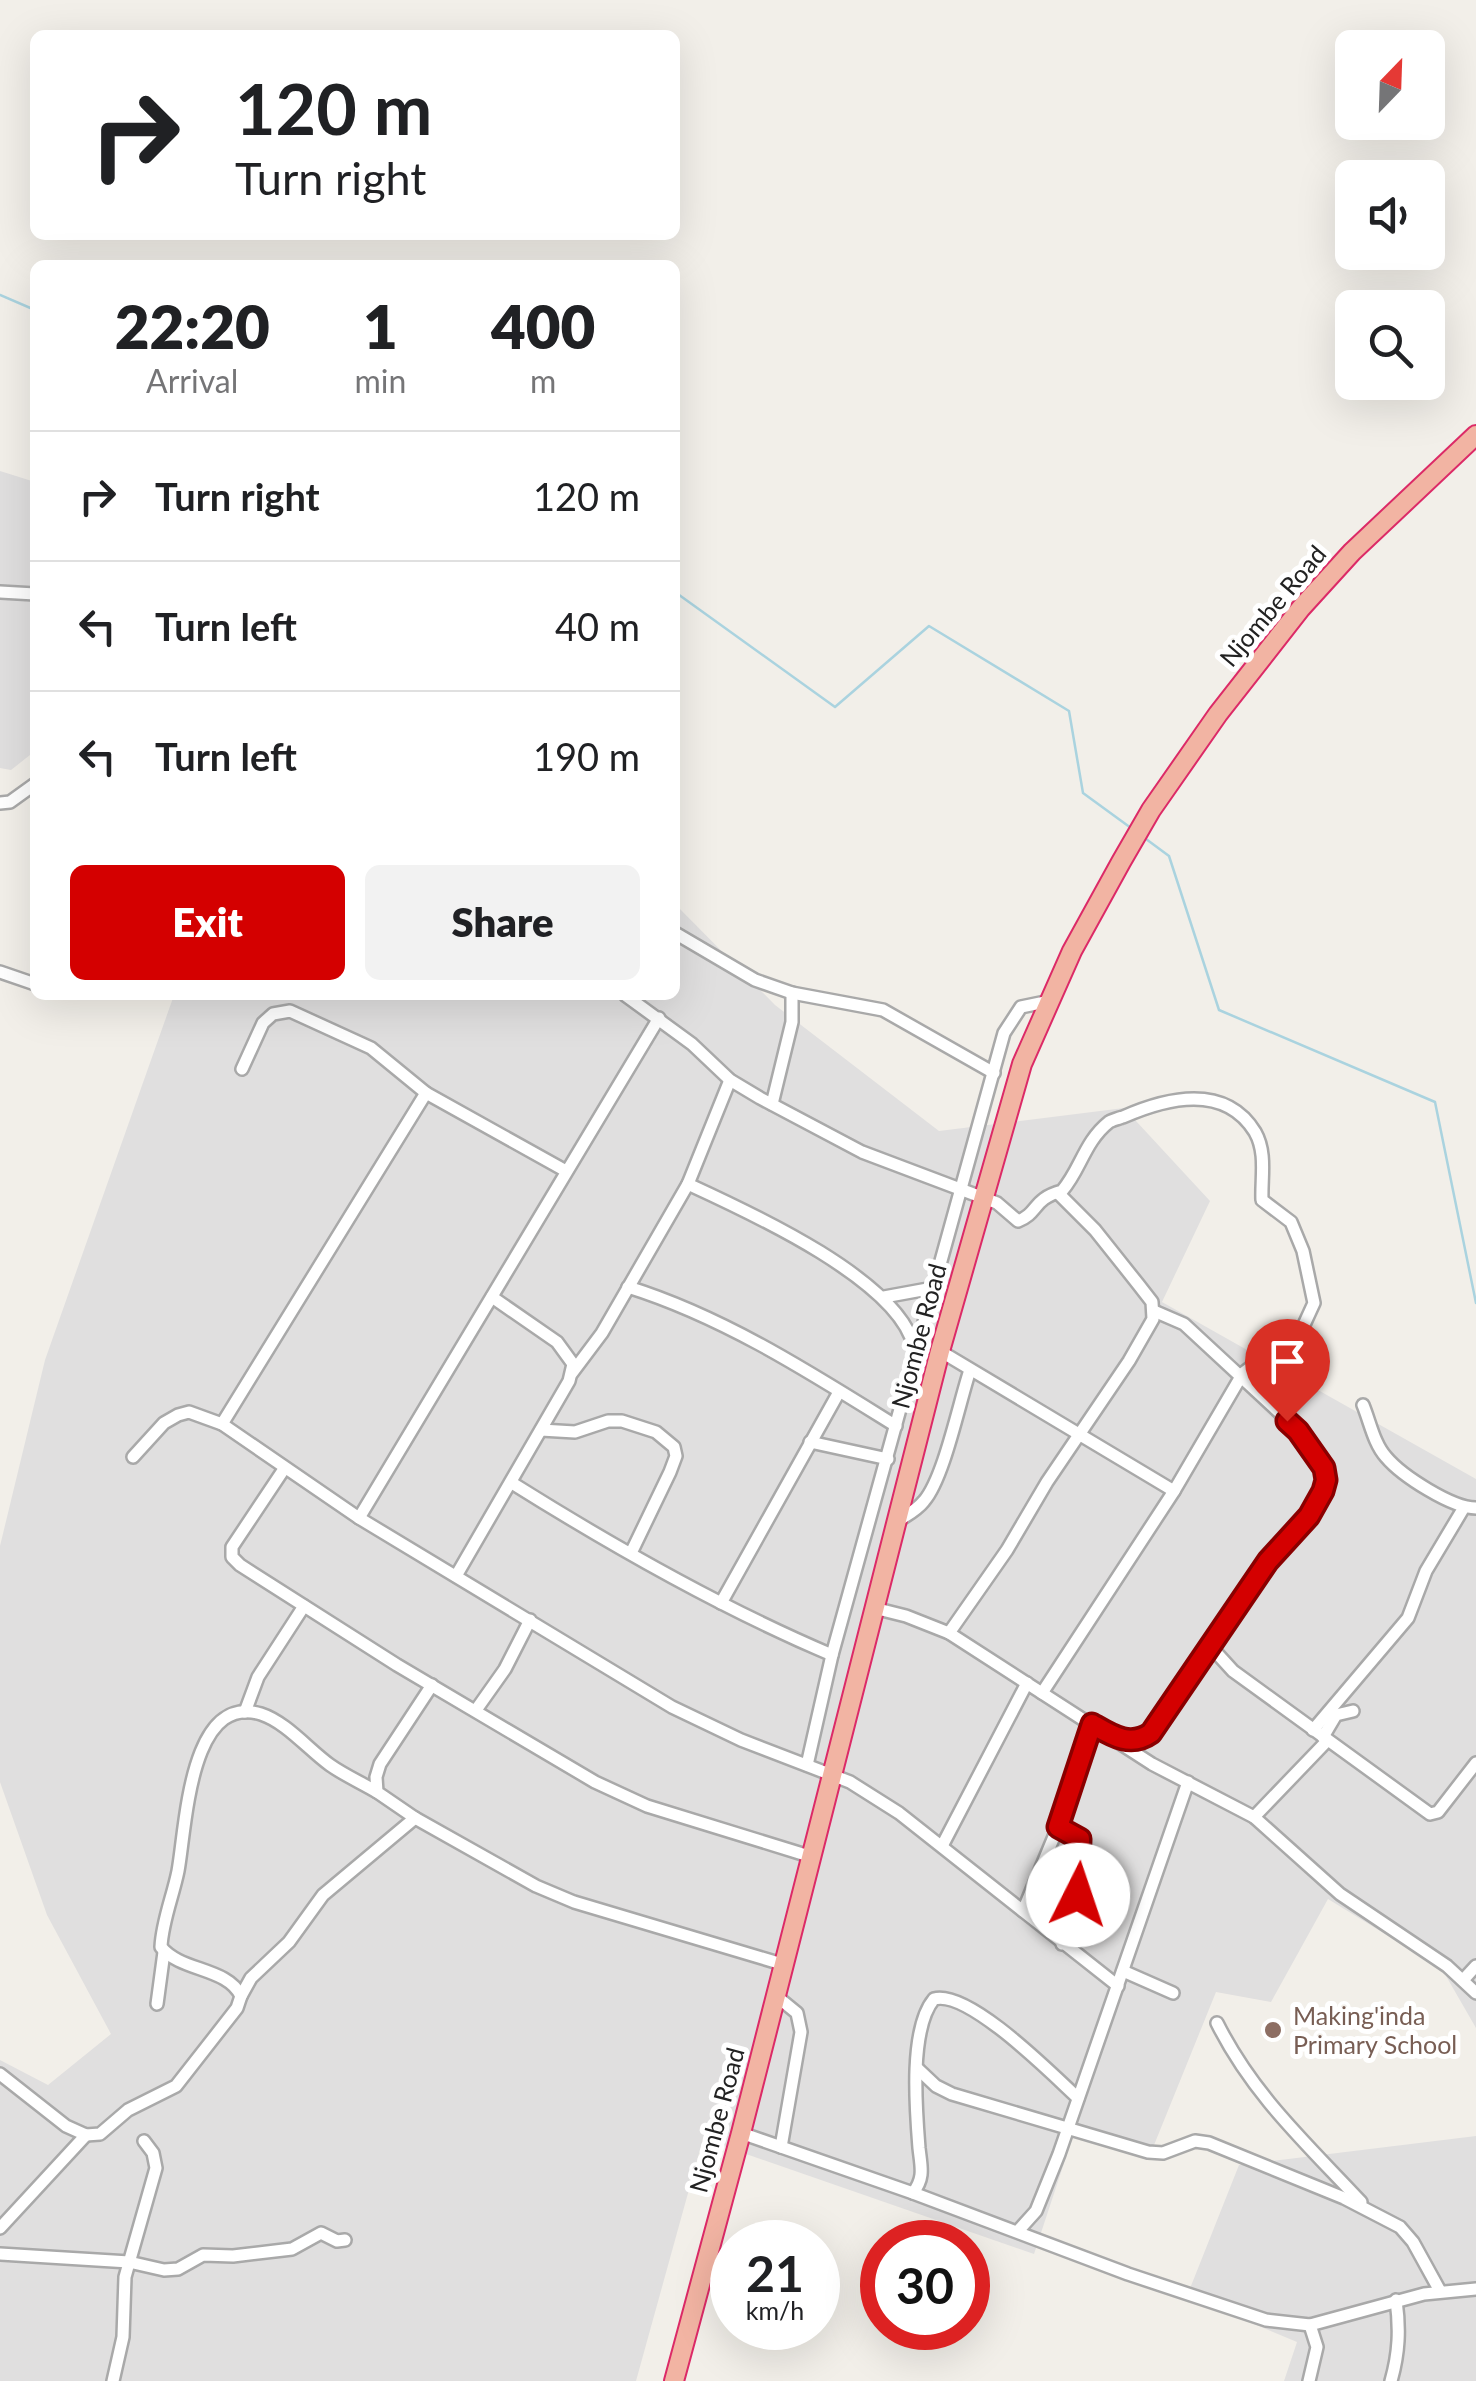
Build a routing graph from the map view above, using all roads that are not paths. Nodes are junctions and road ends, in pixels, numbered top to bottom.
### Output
1 (1476, 434) edge
2 (0, 592) edge
3 (30, 594) edge
4 (30, 788) edge
5 (0, 803) edge
6 (680, 936) edge
7 (0, 972) edge
8 (30, 982) edge
9 (792, 993) junction
10 (632, 1000) edge
11 (1050, 1000) junction
12 (659, 1018) junction
13 (242, 1070) dead end
14 (994, 1073) junction
15 (730, 1080) junction
16 (426, 1094) junction
17 (772, 1104) junction
18 (566, 1172) junction
19 (688, 1184) junction
20 (962, 1191) junction
21 (1058, 1193) junction
22 (982, 1199) junction
23 (628, 1288) junction
24 (933, 1288) junction
25 (492, 1297) junction
26 (884, 1297) junction
27 (1154, 1311) junction
28 (916, 1351) junction
29 (940, 1351) junction
30 (970, 1370) junction
31 (572, 1373) junction
32 (1240, 1379) junction
33 (839, 1392) junction
34 (1363, 1405) dead end
35 (222, 1424) junction
36 (896, 1426) junction
37 (541, 1430) junction
38 (1078, 1435) junction
39 (810, 1442) junction
40 (133, 1457) dead end
41 (888, 1459) junction
42 (284, 1469) junction
43 (512, 1482) junction
44 (1174, 1491) junction
45 (1470, 1508) edge
46 (359, 1518) junction
47 (898, 1521) junction
48 (630, 1553) junction
49 (456, 1576) junction
50 (721, 1603) junction
51 (304, 1606) junction
52 (874, 1608) junction
53 (530, 1620) junction
54 (948, 1633) junction
55 (1212, 1648) junction
56 (832, 1655) junction
57 (1027, 1682) junction
58 (432, 1684) junction
59 (1042, 1693) junction
60 (476, 1710) junction
61 (1354, 1710) dead end
62 (246, 1712) junction
63 (1092, 1724) junction
64 (1321, 1736) junction
65 (1117, 1739) junction
66 (1476, 1763) edge
67 (807, 1765) junction
68 (830, 1772) junction
69 (1188, 1782) junction
70 (377, 1792) junction
71 (1254, 1817) junction
72 (414, 1818) junction
73 (1058, 1827) junction
74 (942, 1846) junction
75 (809, 1856) junction
76 (1023, 1911) junction
77 (1062, 1944) junction
78 (164, 1952) junction
79 (782, 1964) junction
80 (1476, 1966) edge
81 (1123, 1971) junction
82 (1464, 1979) junction
83 (1118, 1986) junction
84 (1173, 1993) dead end
85 (1476, 1994) edge
86 (775, 1995) junction
87 (241, 1996) junction
88 (157, 2004) dead end
89 (1217, 2023) dead end
90 (918, 2069) junction
91 (0, 2074) edge
92 (0, 2086) edge
93 (16, 2088) junction
94 (1078, 2098) junction
95 (1067, 2129) junction
96 (740, 2133) junction
97 (86, 2135) junction
98 (144, 2141) dead end
99 (781, 2147) junction
100 (914, 2193) junction
101 (1367, 2208) junction
102 (0, 2228) edge
103 (1018, 2231) junction
104 (345, 2240) dead end
105 (0, 2254) edge
106 (129, 2262) junction
107 (154, 2270) junction
108 (125, 2277) junction
109 (1476, 2290) edge
110 (1440, 2291) junction
111 (1396, 2300) junction
112 (1310, 2325) junction
113 (114, 2381) edge
114 (674, 2381) edge
115 (1309, 2381) edge
116 (1391, 2381) edge

1 - 11 highway, Njombe Road
2 - 3 street
4 - 5 street
6 - 9 street
7 - 8 street
9 - 14 street
9 - 17 street
10 - 12 street
11 - 14 street
11 - 22 highway, Njombe Road
12 - 15 street
12 - 18 street
13 - 16 street
14 - 20 street
15 - 17 street
15 - 19 street
16 - 18 street
16 - 35 street
17 - 20 street
18 - 25 street
19 - 23 street
19 - 26 street
20 - 22 street
20 - 24 street
21 - 22 street
21 - 27 street
21 - 32 street
22 - 29 highway, Njombe Road
23 - 31 street
23 - 33 street
24 - 26 street
24 - 28 street
25 - 31 street
25 - 46 street
26 - 28 street
27 - 32 street
27 - 38 street
28 - 36 street
29 - 30 street
29 - 47 highway, Njombe Road
30 - 38 street
30 - 47 street
31 - 37 street
32 - 44 street
32 - 55 street
33 - 36 street
33 - 39 street
34 - 45 street
35 - 40 street
35 - 42 street
36 - 41 street
37 - 43 street
37 - 48 street
38 - 44 street
38 - 54 street
39 - 41 street
39 - 50 street
41 - 56 street
42 - 46 street
42 - 51 street
43 - 48 street
43 - 49 street
44 - 59 street
45 - 64 street
46 - 49 street
47 - 52 highway, Njombe Road
48 - 50 street
49 - 53 street
50 - 56 street
51 - 58 street
51 - 62 street
52 - 54 street
52 - 68 highway, Njombe Road
53 - 60 street
53 - 67 street
54 - 57 street
55 - 64 street
55 - 65 street
56 - 67 street
57 - 59 street
57 - 74 street
58 - 60 street
58 - 70 street
59 - 63 street
60 - 75 street
61 - 64 street
62 - 70 street
62 - 78 street
63 - 65 street
63 - 73 street
64 - 66 street
64 - 71 street
65 - 69 street
67 - 68 street
68 - 74 street
68 - 75 highway, Njombe Road
69 - 71 street
69 - 81 street
70 - 72 street
71 - 82 street
72 - 79 street
72 - 87 street
73 - 76 street
73 - 77 street
74 - 76 street
75 - 79 highway, Njombe Road
76 - 77 street
77 - 83 street
78 - 87 street
78 - 88 street
79 - 86 highway, Njombe Road
80 - 82 street
81 - 83 street
81 - 84 street
82 - 85 street
83 - 94 street
86 - 96 highway, Njombe Road
86 - 99 street
87 - 97 street
89 - 101 street
90 - 94 street
90 - 95 street
90 - 100 street
91 - 93 street
92 - 93 street
93 - 97 street
94 - 95 street
95 - 101 street
95 - 103 street
96 - 99 street
96 - 114 highway, Njombe Road
97 - 102 street
98 - 106 street
99 - 100 street
100 - 103 street
101 - 110 street
103 - 112 street
104 - 107 street
105 - 106 street
106 - 107 street
106 - 108 street
107 - 108 street
108 - 113 street
109 - 110 street
110 - 111 street
111 - 112 street
111 - 116 street
112 - 115 street

